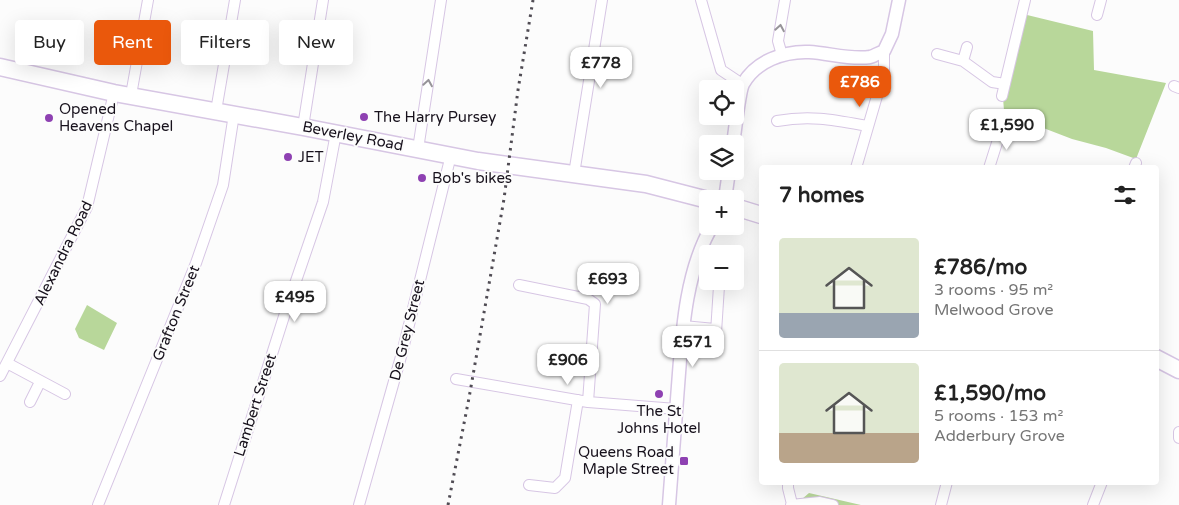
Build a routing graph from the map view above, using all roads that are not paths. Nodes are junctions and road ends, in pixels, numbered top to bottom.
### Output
1 (148, 0) edge
2 (235, 0) edge
3 (323, 0) edge
4 (442, 0) edge
5 (602, 0) edge
6 (701, 0) edge
7 (785, 0) edge
8 (899, 0) edge
9 (1025, 0) edge
10 (1101, 0) edge
11 (1097, 15) dead end
12 (967, 47) dead end
13 (884, 51) junction
14 (937, 54) dead end
15 (782, 55) junction
16 (963, 61) junction
17 (0, 67) edge
18 (736, 80) edge
19 (744, 82) edge
20 (1005, 84) junction
21 (114, 93) junction
22 (131, 95) junction
23 (1002, 96) dead end
24 (216, 111) junction
25 (234, 114) junction
26 (777, 121) dead end
27 (867, 126) junction
28 (303, 127) junction
29 (1002, 127) dead end
30 (336, 133) junction
31 (418, 149) junction
32 (451, 155) junction
33 (857, 165) edge
34 (992, 165) edge
35 (574, 174) junction
36 (699, 198) edge
37 (744, 210) edge
38 (759, 214) edge
39 (707, 235) edge
40 (518, 285) dead end
41 (719, 290) edge
42 (683, 326) junction
43 (715, 329) junction
44 (715, 348) dead end
45 (1159, 360) edge
46 (7, 363) junction
47 (1179, 370) edge
48 (0, 376) edge
49 (456, 379) dead end
50 (40, 382) junction
51 (65, 394) dead end
52 (583, 401) junction
53 (30, 402) dead end
54 (676, 409) junction
55 (1179, 432) edge
56 (1179, 438) edge
57 (529, 485) dead end
58 (788, 485) edge
59 (946, 485) edge
60 (1101, 485) edge
61 (98, 505) edge
62 (224, 505) edge
63 (359, 505) edge
64 (669, 505) edge
65 (791, 505) edge
66 (833, 505) edge
67 (942, 505) edge
68 (1093, 505) edge

1 - 22 street
2 - 24 street
3 - 28 street
31 -> 4 street
5 - 35 street
6 - 18 street
15 -> 7 street
8 - 13 street
9 - 20 street
10 - 11 street
12 - 16 street
13 - 15 street
13 - 27 street
14 - 16 street
15 - 19 street
16 - 20 street
17 - 21 main road, Beverley Road
20 - 23 street
21 - 22 main road, Beverley Road
21 - 46 street, Alexandra Road
22 - 24 main road, Beverley Road
24 - 25 main road, Beverley Road
25 - 28 main road, Beverley Road
25 - 61 street, Grafton Street
26 - 27 street
27 - 33 street
28 - 30 main road, Beverley Road
29 - 34 street
30 - 31 main road, Beverley Road
30 - 62 street, Lambert Street
31 - 32 main road, Beverley Road
32 - 35 main road, Beverley Road
32 - 63 street, De Grey Street
35 - 36 main road, Beverley Road
37 - 38 main road
39 - 42 street
40 - 52 street
41 - 43 street
42 - 43 street
42 - 54 street
43 - 44 street
45 - 47 main road
46 - 48 street, Alexandra Road
46 - 50 street
49 - 52 street
50 - 51 street
50 - 53 street
52 - 54 street
52 - 57 street
54 - 64 street
55 - 56 street
58 - 65 street
59 - 67 street
60 - 68 street
65 - 66 street

